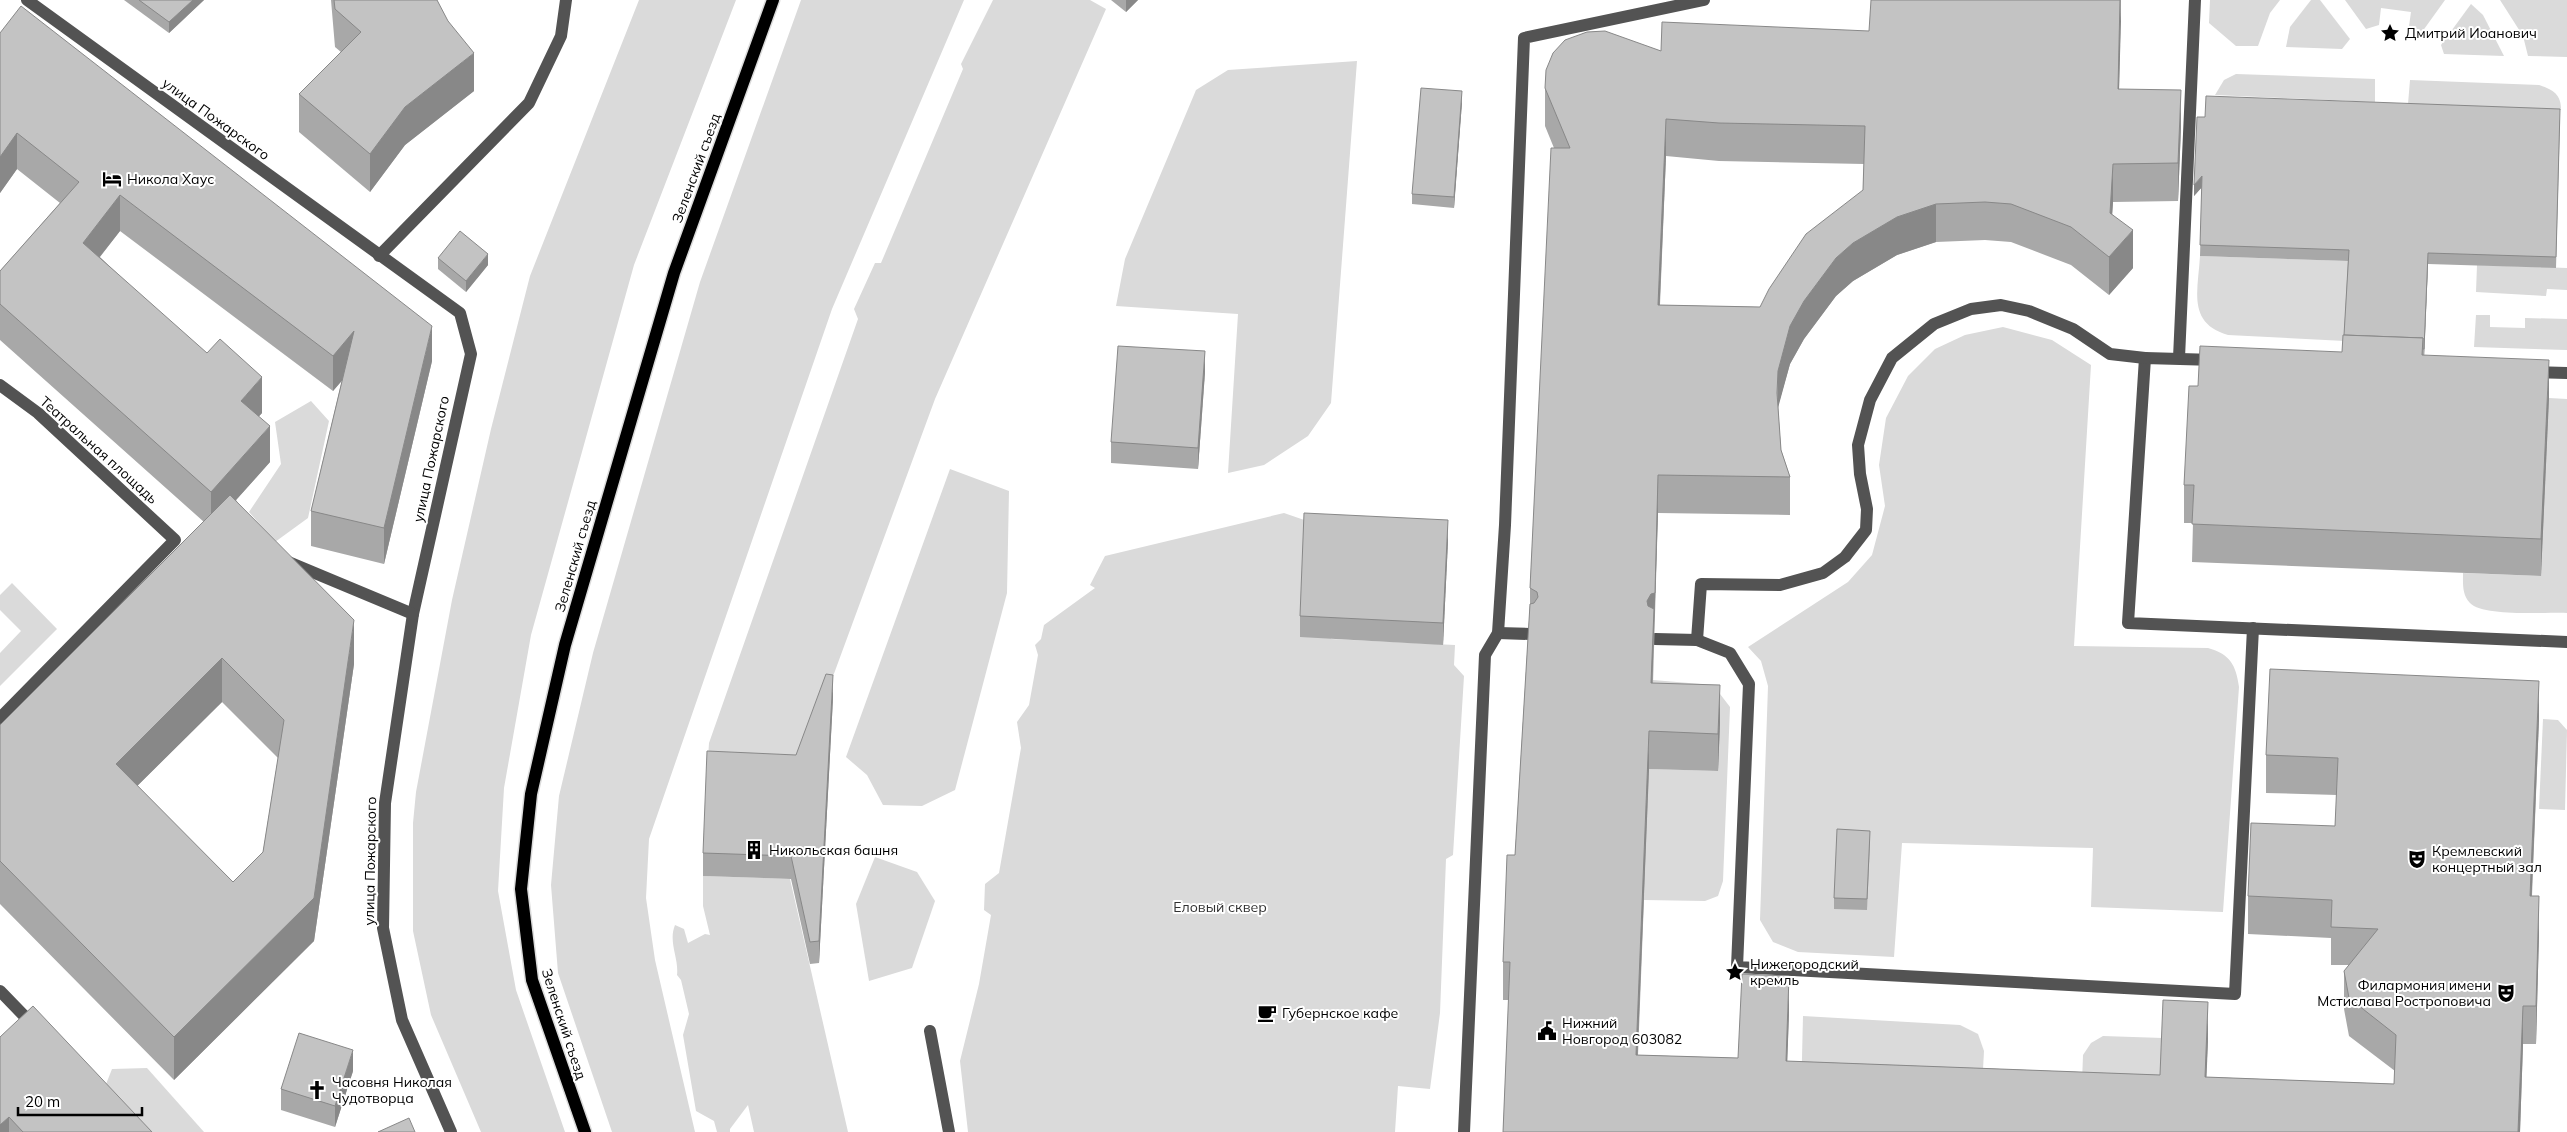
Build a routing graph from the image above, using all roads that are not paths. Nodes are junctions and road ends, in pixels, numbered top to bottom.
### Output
1 (26, 0) edge
2 (566, 0) edge
3 (773, 0) edge
4 (1704, 0) edge
5 (2194, 0) edge
6 (379, 256) junction
7 (2145, 358) junction
8 (2179, 358) junction
9 (2227, 360) edge
10 (2518, 371) edge
11 (2567, 373) edge
12 (0, 385) edge
13 (277, 557) edge
14 (413, 614) junction
15 (2253, 628) junction
16 (1498, 633) junction
17 (1530, 634) edge
18 (1654, 638) edge
19 (1696, 640) junction
20 (2567, 642) edge
21 (0, 718) edge
22 (0, 991) edge
23 (930, 1032) dead end
24 (41, 1034) edge
25 (451, 1132) edge
26 (585, 1132) edge
27 (949, 1132) edge
28 (1464, 1132) edge

1 - 6 street, улица Пожарского
2 - 6 street
3 - 26 main road, Зеленский съезд
4 - 16 street
5 - 8 street
6 - 14 street, улица Пожарского
7 - 8 street
7 - 15 street
7 - 19 street
8 - 9 street
10 - 11 street
12 - 21 street, Театральная площадь
13 - 14 street
14 - 25 street, улица Пожарского
15 - 19 street
15 - 20 street
16 - 17 street
16 - 28 street
18 - 19 street
22 - 24 street
23 - 27 street

